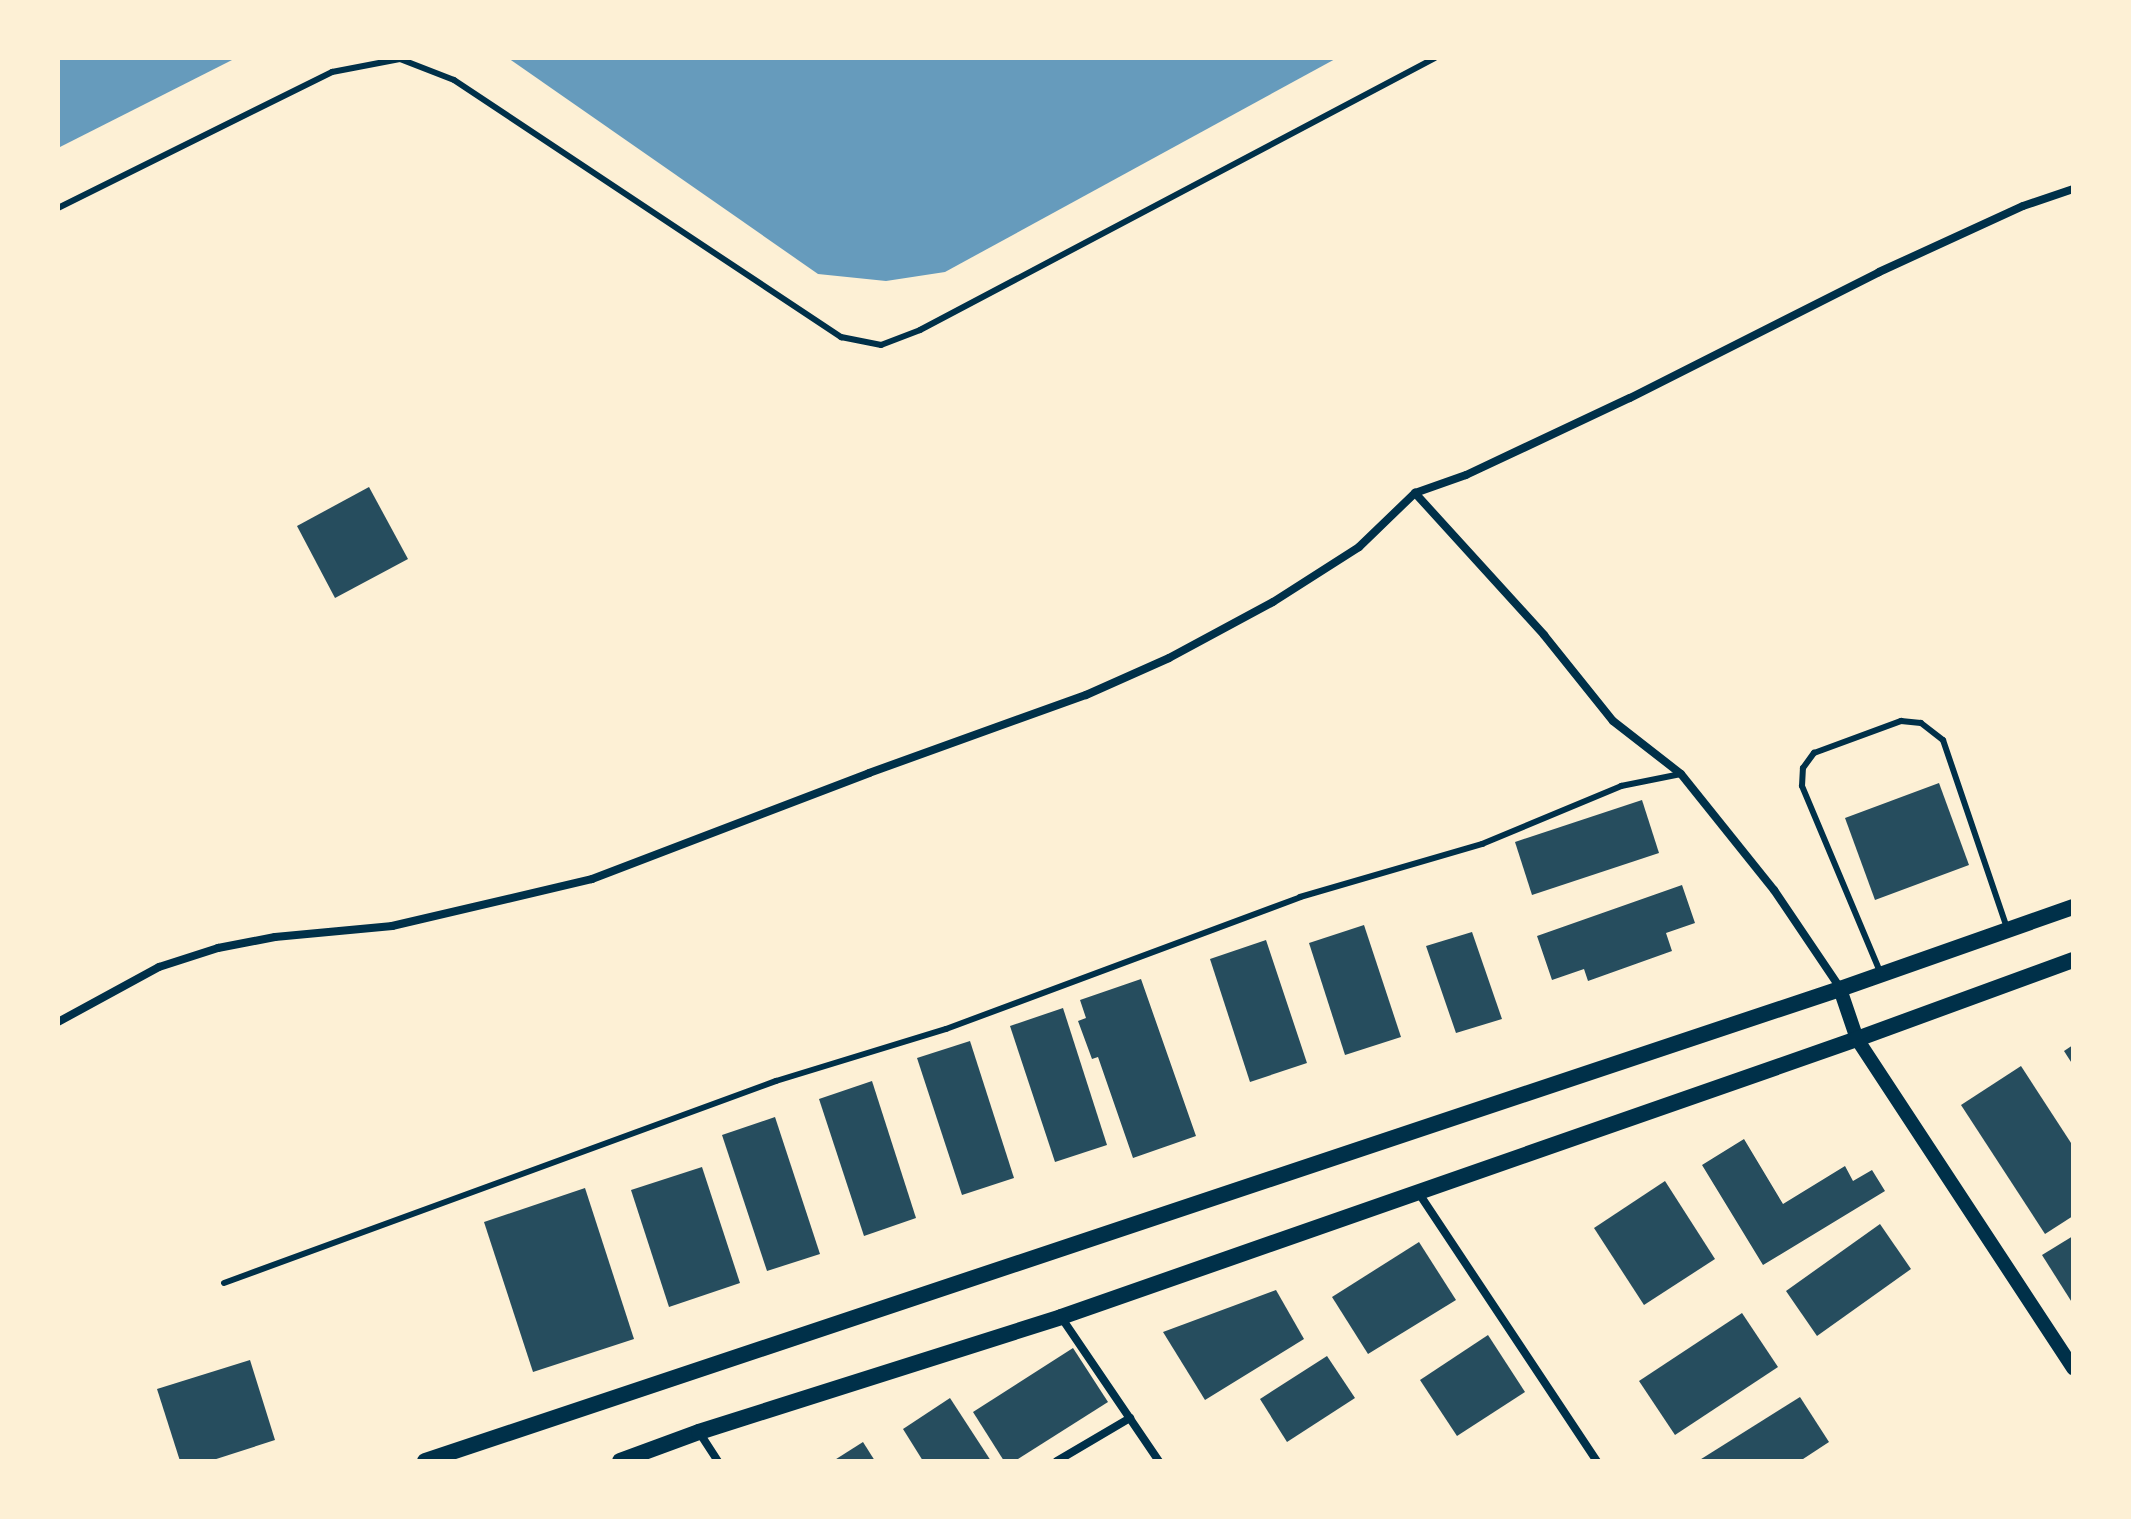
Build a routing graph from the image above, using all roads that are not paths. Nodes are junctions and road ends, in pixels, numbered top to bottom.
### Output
1 (1435, 58) edge
2 (2073, 189) edge
3 (58, 208) edge
4 (1415, 493) junction
5 (1681, 774) junction
6 (2073, 907) edge
7 (2008, 930) junction
8 (2073, 960) edge
9 (1881, 974) junction
10 (1840, 989) junction
11 (58, 1022) edge
12 (1857, 1039) junction
13 (1418, 1192) junction
14 (224, 1283) dead end
15 (1061, 1317) junction
16 (2073, 1368) edge
17 (1130, 1418) junction
18 (699, 1432) junction
19 (425, 1461) edge
20 (620, 1461) edge
21 (718, 1461) edge
22 (1057, 1461) edge
23 (1159, 1461) edge
24 (1597, 1461) edge

1 - 3 lane
2 - 4 street
4 - 5 street
4 - 11 street
5 - 10 street
5 - 14 lane
6 - 7 main road
7 - 9 main road
7 - 9 lane
8 - 12 main road
9 - 10 main road
10 - 12 street
10 - 19 main road
12 - 13 main road
12 - 16 street
13 - 15 main road
13 - 24 street
15 - 17 street
15 - 18 main road
17 - 22 street
17 - 23 street
18 - 20 main road
18 - 21 street

